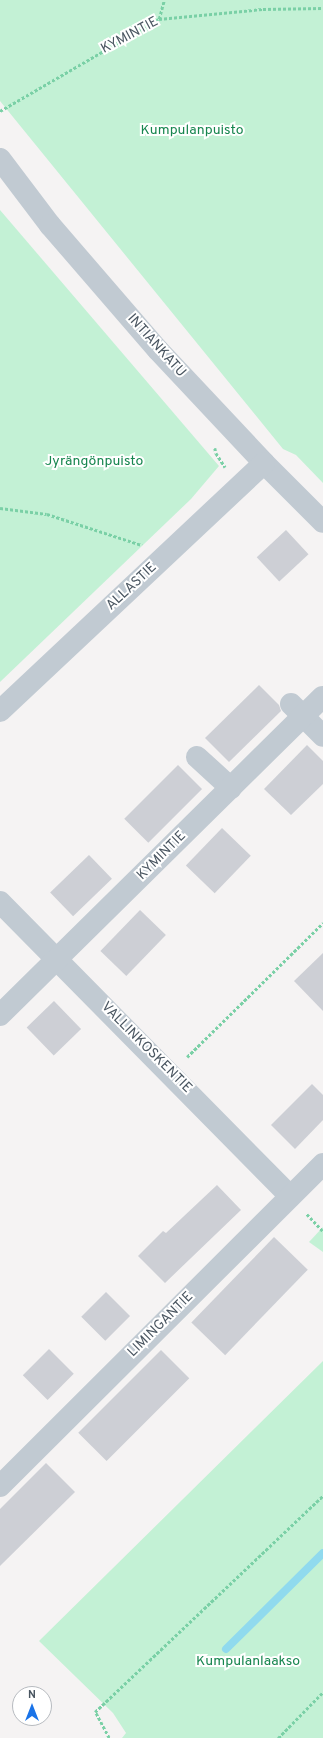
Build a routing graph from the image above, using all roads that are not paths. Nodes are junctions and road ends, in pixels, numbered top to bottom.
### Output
1 (0, 159) edge
2 (264, 463) junction
3 (323, 522) edge
4 (323, 697) edge
5 (298, 710) junction
6 (0, 711) edge
7 (323, 736) edge
8 (197, 757) dead end
9 (231, 788) junction
10 (0, 902) edge
11 (58, 959) junction
12 (0, 1015) edge
13 (323, 1164) edge
14 (290, 1196) junction
15 (0, 1486) edge

1 - 2 street, INTIANKATU
2 - 3 street, INTIANKATU
2 - 6 street, ALLASTIE
4 - 5 street, KYMINTIE
5 - 7 street
5 - 9 street, KYMINTIE
8 - 9 street
9 - 11 street, KYMINTIE
10 - 11 street, VALLINKOSKENTIE
11 - 12 street, KYMINTIE
11 - 14 street, VALLINKOSKENTIE
13 - 14 street, LIMINGANTIE
14 - 15 street, LIMINGANTIE

